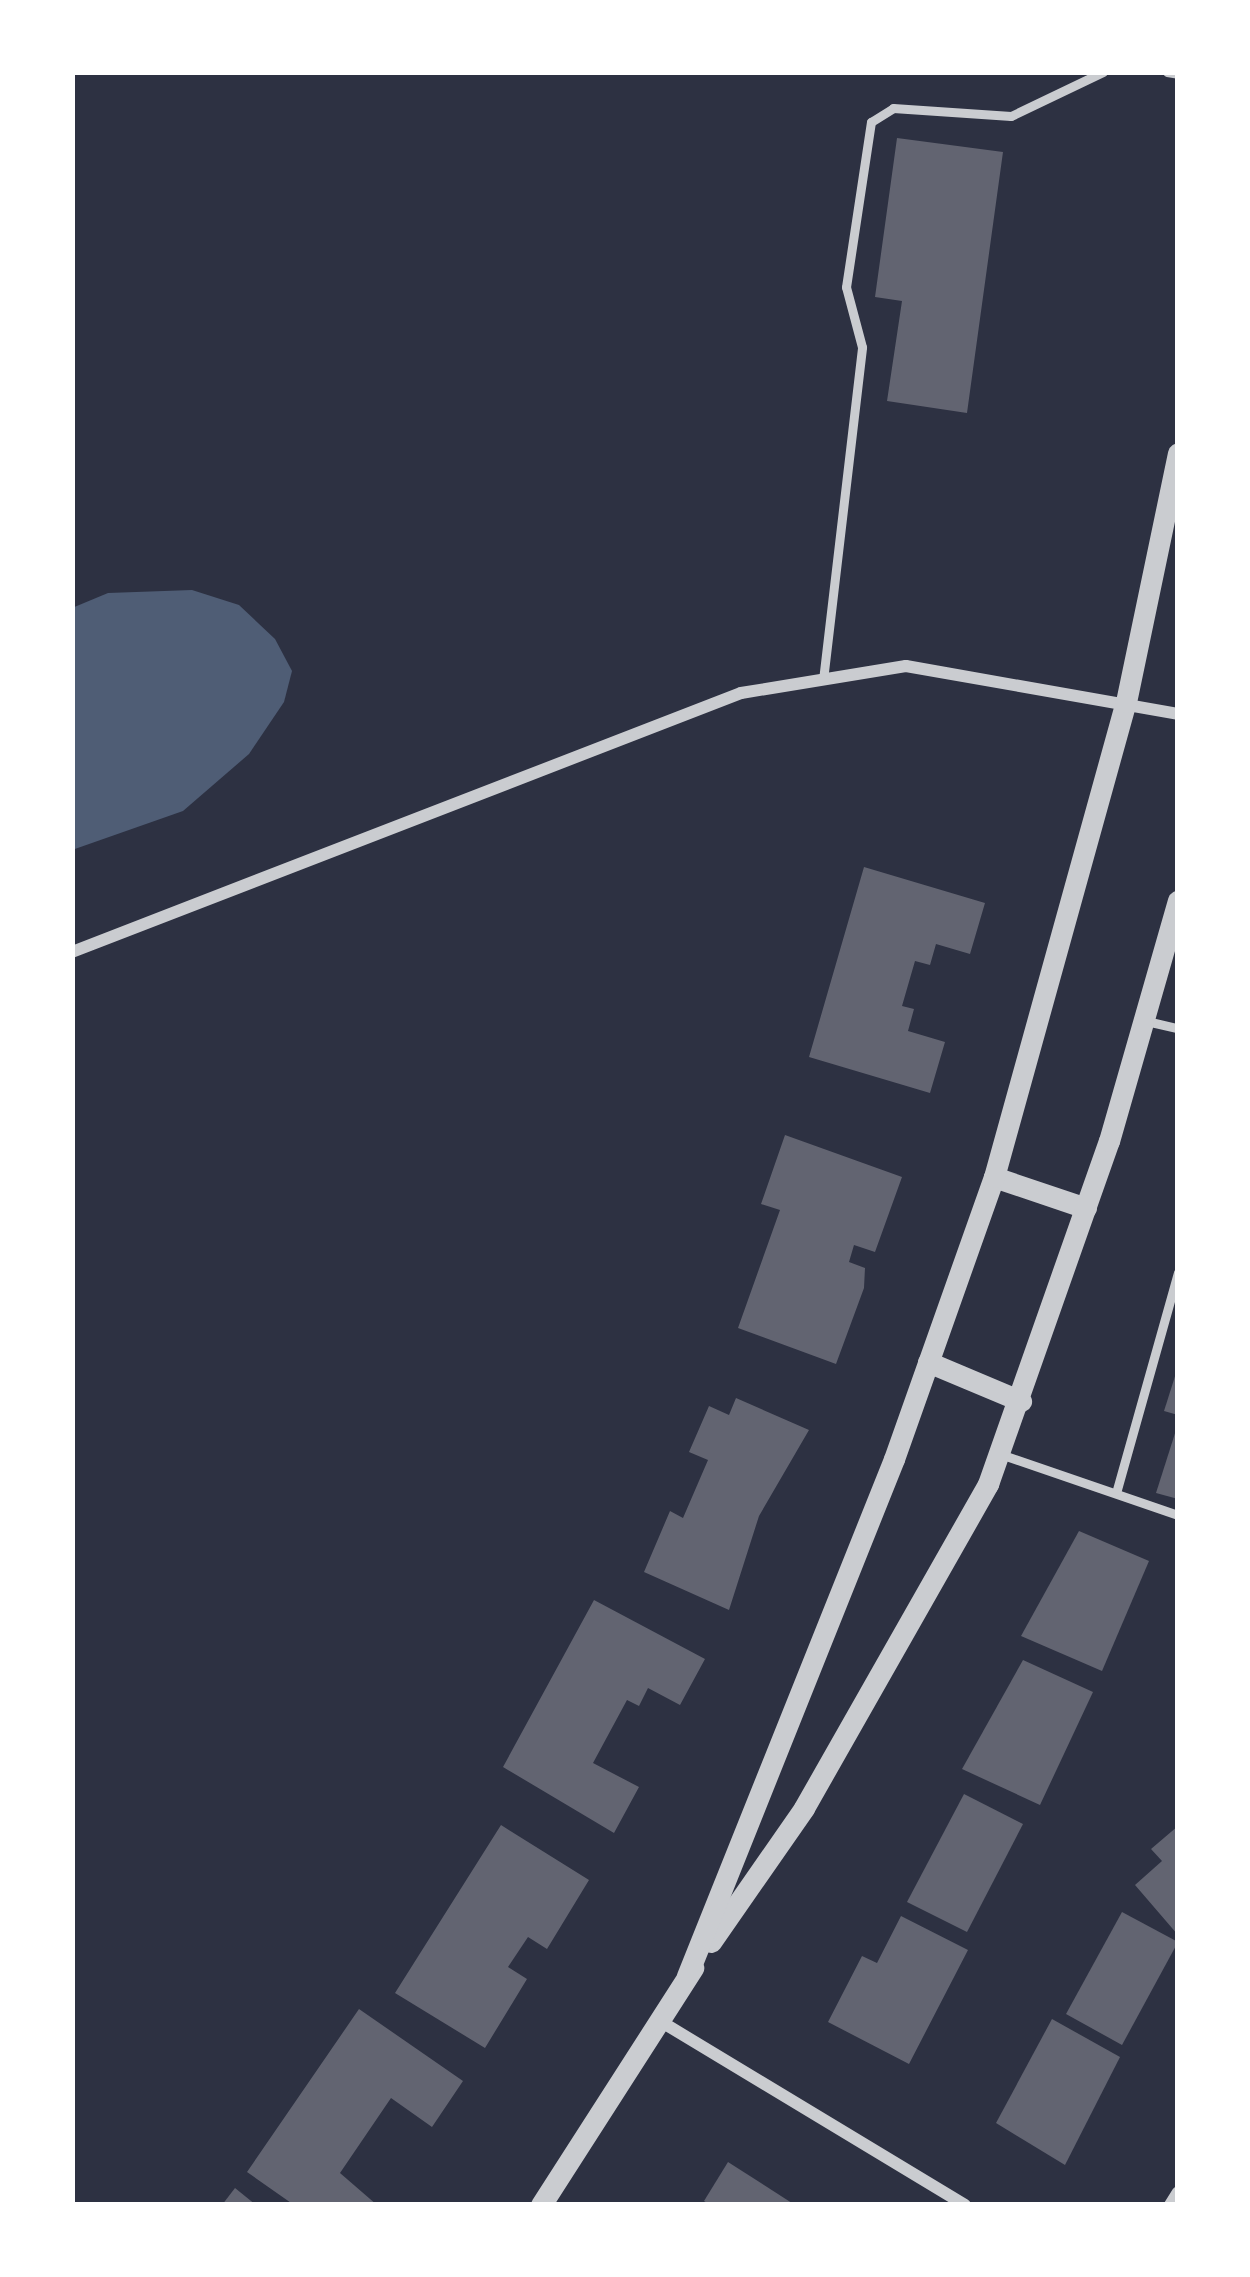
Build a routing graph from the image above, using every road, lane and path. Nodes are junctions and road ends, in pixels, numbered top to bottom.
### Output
1 (1103, 72) edge
2 (1167, 72) edge
3 (1178, 74) edge
4 (1178, 453) edge
5 (823, 680) junction
6 (1126, 702) junction
7 (1178, 714) edge
8 (1178, 901) edge
9 (72, 952) edge
10 (1142, 1020) junction
11 (1178, 1028) edge
12 (994, 1177) junction
13 (1086, 1208) junction
14 (1178, 1273) edge
15 (928, 1362) junction
16 (1022, 1401) junction
17 (1000, 1454) junction
18 (1116, 1493) junction
19 (1178, 1515) edge
20 (687, 1976) junction
21 (660, 2020) junction
22 (1178, 2192) edge
23 (542, 2205) edge
24 (965, 2205) edge
25 (1170, 2205) edge

1 - 5 lane
2 - 3 lane
4 - 6 street
5 - 6 street
5 - 9 street
6 - 7 street
6 - 12 street
8 - 10 street
10 - 11 lane
10 - 13 street
12 - 13 street
12 - 15 street
13 - 16 street
14 - 18 lane
15 - 16 street
15 - 20 street
16 - 17 street
17 - 18 lane
17 - 20 street
18 - 19 lane
20 - 21 street
21 - 23 street
21 - 24 street
22 - 25 street

